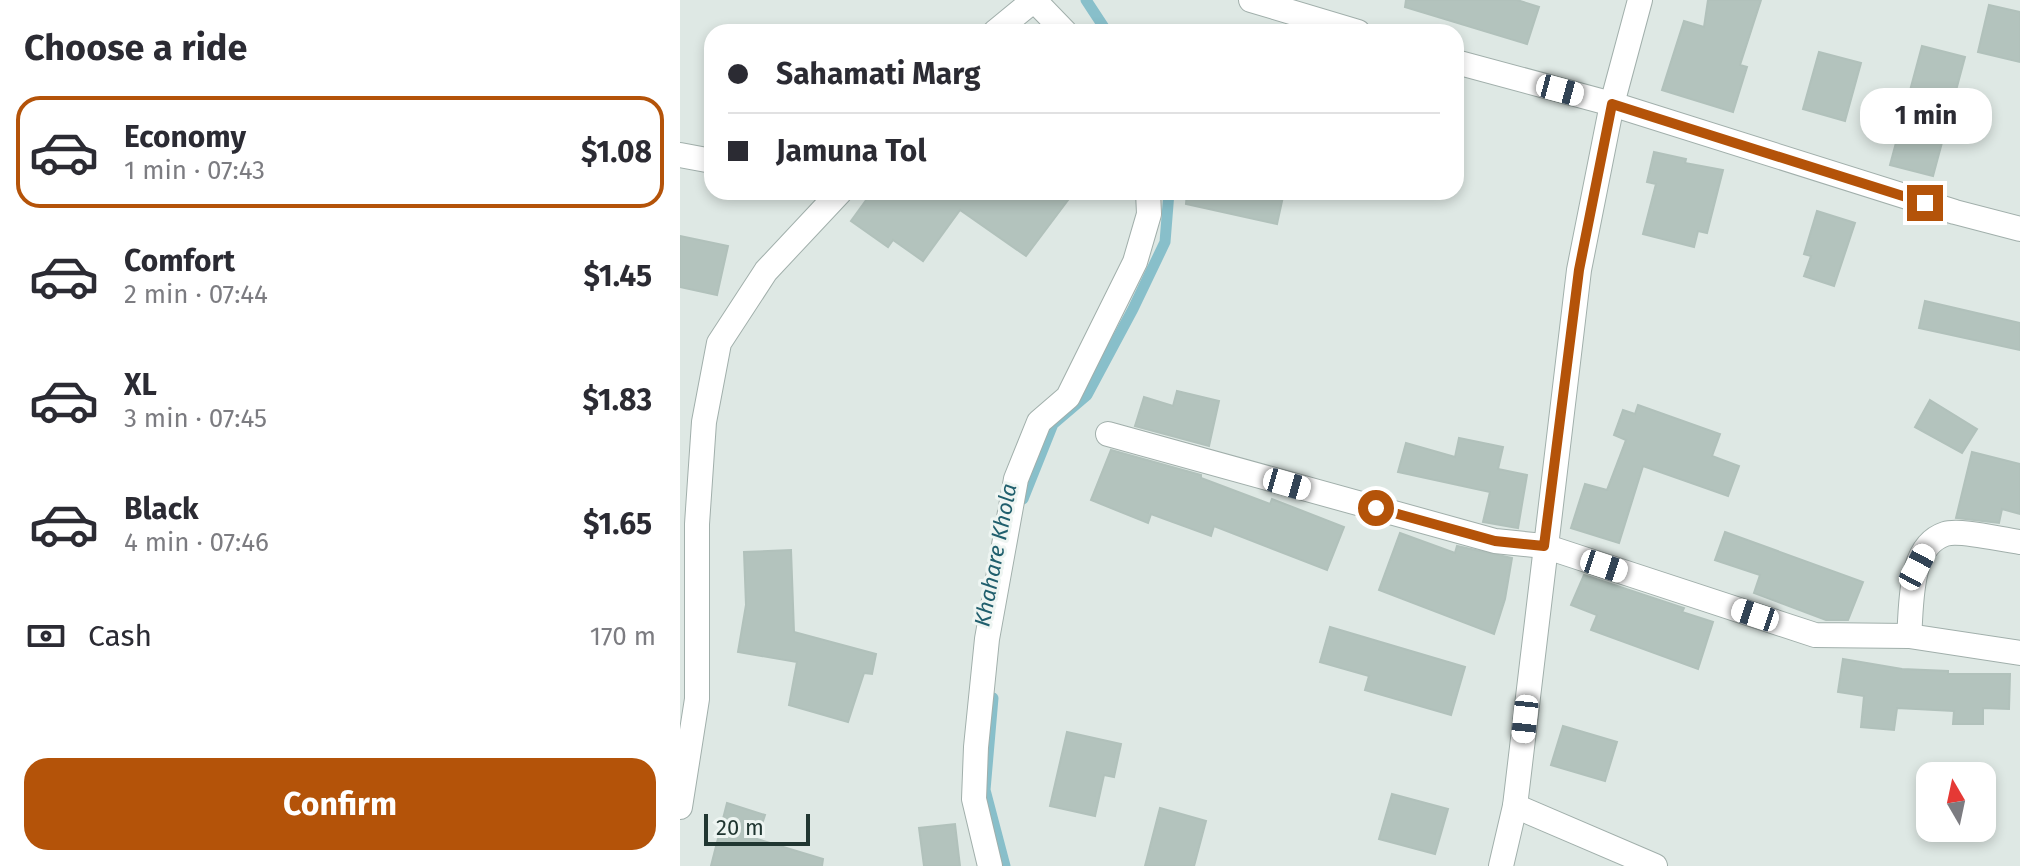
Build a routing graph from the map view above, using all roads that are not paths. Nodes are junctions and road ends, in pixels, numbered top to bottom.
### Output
1 (1034, 0) edge
2 (1251, 0) edge
3 (1640, 0) edge
4 (1287, 5) edge
5 (1005, 24) edge
6 (1057, 24) edge
7 (1337, 24) edge
8 (1464, 64) edge
9 (1612, 104) junction
10 (680, 155) edge
11 (704, 160) edge
12 (833, 200) edge
13 (1148, 200) edge
14 (2020, 229) edge
15 (1108, 434) dead end
16 (2020, 542) edge
17 (1544, 546) junction
18 (1909, 636) junction
19 (2020, 653) edge
20 (681, 792) edge
21 (1515, 806) junction
22 (990, 866) edge
23 (1501, 866) edge
24 (1655, 866) edge

1 - 5 street
1 - 6 street
2 - 4 street
3 - 9 street
4 - 7 street
8 - 9 street
9 - 14 street
9 - 17 street
10 - 11 street
12 - 20 street
13 - 22 street
15 - 17 street
16 - 18 street
17 - 18 street
17 - 21 street
18 - 19 street
21 - 23 street
21 - 24 street

